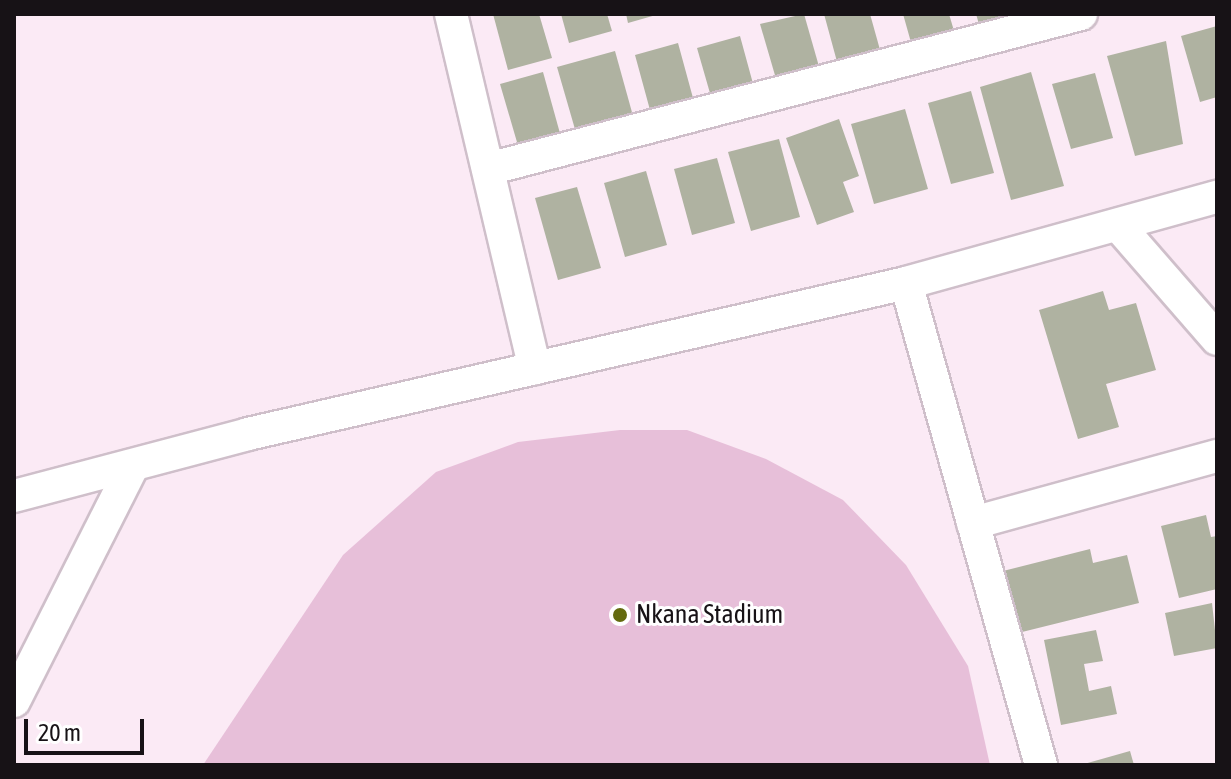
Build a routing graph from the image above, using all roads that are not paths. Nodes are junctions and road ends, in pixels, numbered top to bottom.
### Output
1 (451, 14) edge
2 (1081, 14) edge
3 (488, 169) junction
4 (1217, 197) edge
5 (1118, 225) junction
6 (906, 283) junction
7 (1217, 339) edge
8 (535, 368) junction
9 (1217, 456) edge
10 (132, 467) junction
11 (14, 496) edge
12 (973, 523) junction
13 (14, 701) edge
14 (1041, 765) edge

1 - 3 street
2 - 3 street
3 - 8 street
4 - 5 street
5 - 6 street
5 - 7 street
6 - 8 street
6 - 12 street
8 - 10 street
9 - 12 street
10 - 11 street
10 - 13 street
12 - 14 street

